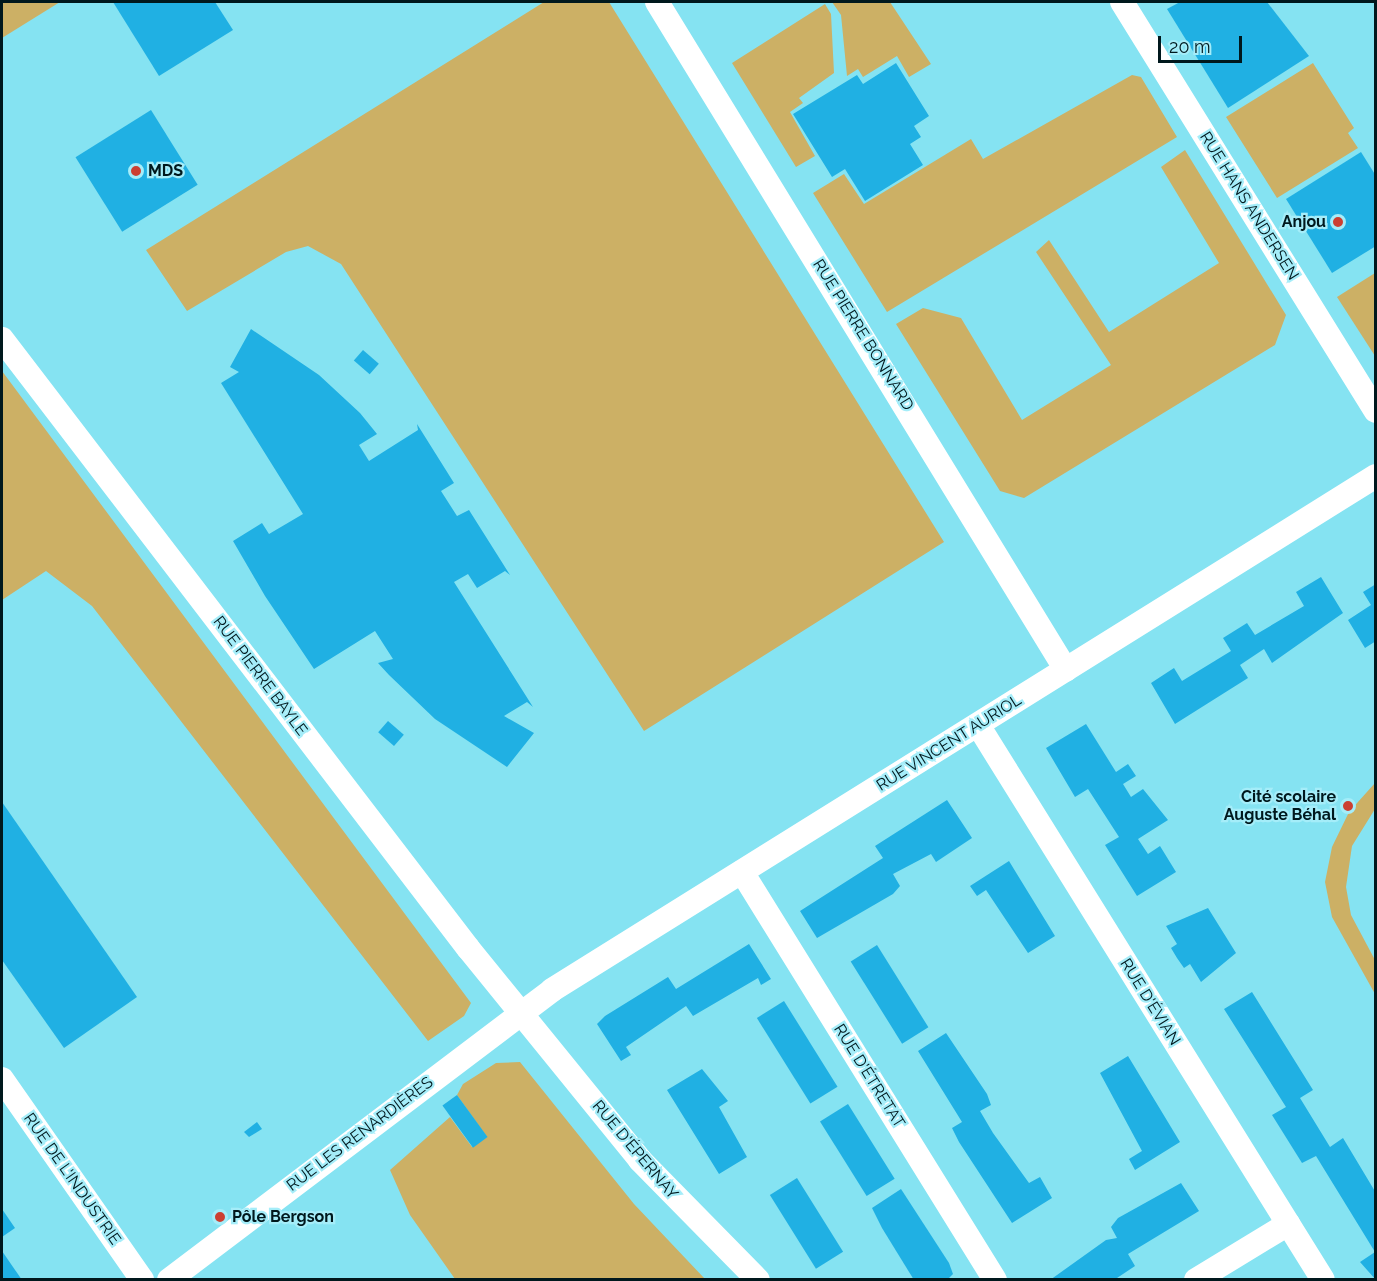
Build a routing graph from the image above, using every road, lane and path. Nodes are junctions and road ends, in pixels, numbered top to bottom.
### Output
1 (657, 2) edge
2 (1122, 2) edge
3 (2, 339) edge
4 (1376, 411) edge
5 (1376, 476) edge
6 (1066, 670) junction
7 (978, 725) junction
8 (742, 872) junction
9 (523, 1010) junction
10 (2, 1079) edge
11 (1288, 1224) junction
12 (142, 1280) edge
13 (169, 1280) edge
14 (758, 1280) edge
15 (995, 1280) edge
16 (1196, 1280) edge
17 (1323, 1280) edge

1 - 6 street, RUE PIERRE BONNARD
2 - 4 street, RUE HANS ANDERSEN
3 - 9 street, RUE PIERRE BAYLE
5 - 6 street, RUE VINCENT AURIOL
6 - 7 street, RUE VINCENT AURIOL
7 - 8 street, RUE VINCENT AURIOL
7 - 11 street, RUE D'ÉVIAN
8 - 9 street, RUE VINCENT AURIOL
8 - 15 street, RUE D'ÉTRETAT
9 - 13 street, RUE LES RENARDIÈRES
9 - 14 street, RUE D'ÉPERNAY
10 - 12 street, RUE DE L'INDUSTRIE
11 - 16 street
11 - 17 street, RUE D'ÉVIAN

